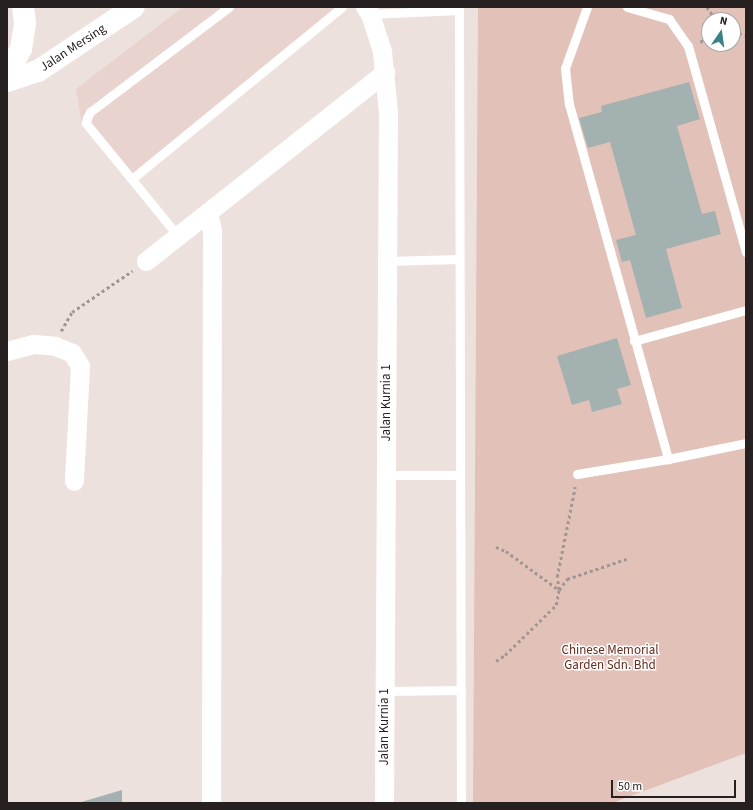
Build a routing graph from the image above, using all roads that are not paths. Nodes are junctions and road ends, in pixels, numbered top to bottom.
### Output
1 (23, 7) edge
2 (134, 7) edge
3 (228, 7) edge
4 (342, 7) edge
5 (587, 7) edge
6 (627, 7) edge
7 (459, 8) edge
8 (368, 11) edge
9 (385, 72) junction
10 (7, 74) edge
11 (7, 80) edge
12 (133, 178) junction
13 (208, 212) junction
14 (178, 236) junction
15 (746, 252) edge
16 (459, 259) junction
17 (387, 261) junction
18 (146, 262) road end
19 (746, 310) edge
20 (634, 341) junction
21 (7, 352) edge
22 (746, 443) edge
23 (668, 459) junction
24 (577, 474) road end
25 (385, 475) junction
26 (460, 475) junction
27 (74, 481) dead end
28 (461, 690) junction
29 (384, 691) junction
30 (211, 803) edge
31 (384, 803) edge
32 (461, 803) edge

1 - 10 highway
2 - 11 highway, Jalan Mersing
3 - 12 lane
4 - 12 lane
5 - 20 lane
6 - 15 lane
7 - 8 lane
7 - 16 lane
8 - 9 street, Jalan Kurnia 1
9 - 13 street
9 - 17 street, Jalan Kurnia 1
12 - 14 lane
13 - 14 street
13 - 30 street
14 - 18 street
16 - 17 lane
16 - 26 lane
17 - 25 street, Jalan Kurnia 1
19 - 20 lane
20 - 23 lane
21 - 27 street
22 - 23 lane
23 - 24 lane
25 - 26 lane
25 - 29 street, Jalan Kurnia 1
26 - 28 lane
28 - 29 lane
28 - 32 lane
29 - 31 street, Jalan Kurnia 1

